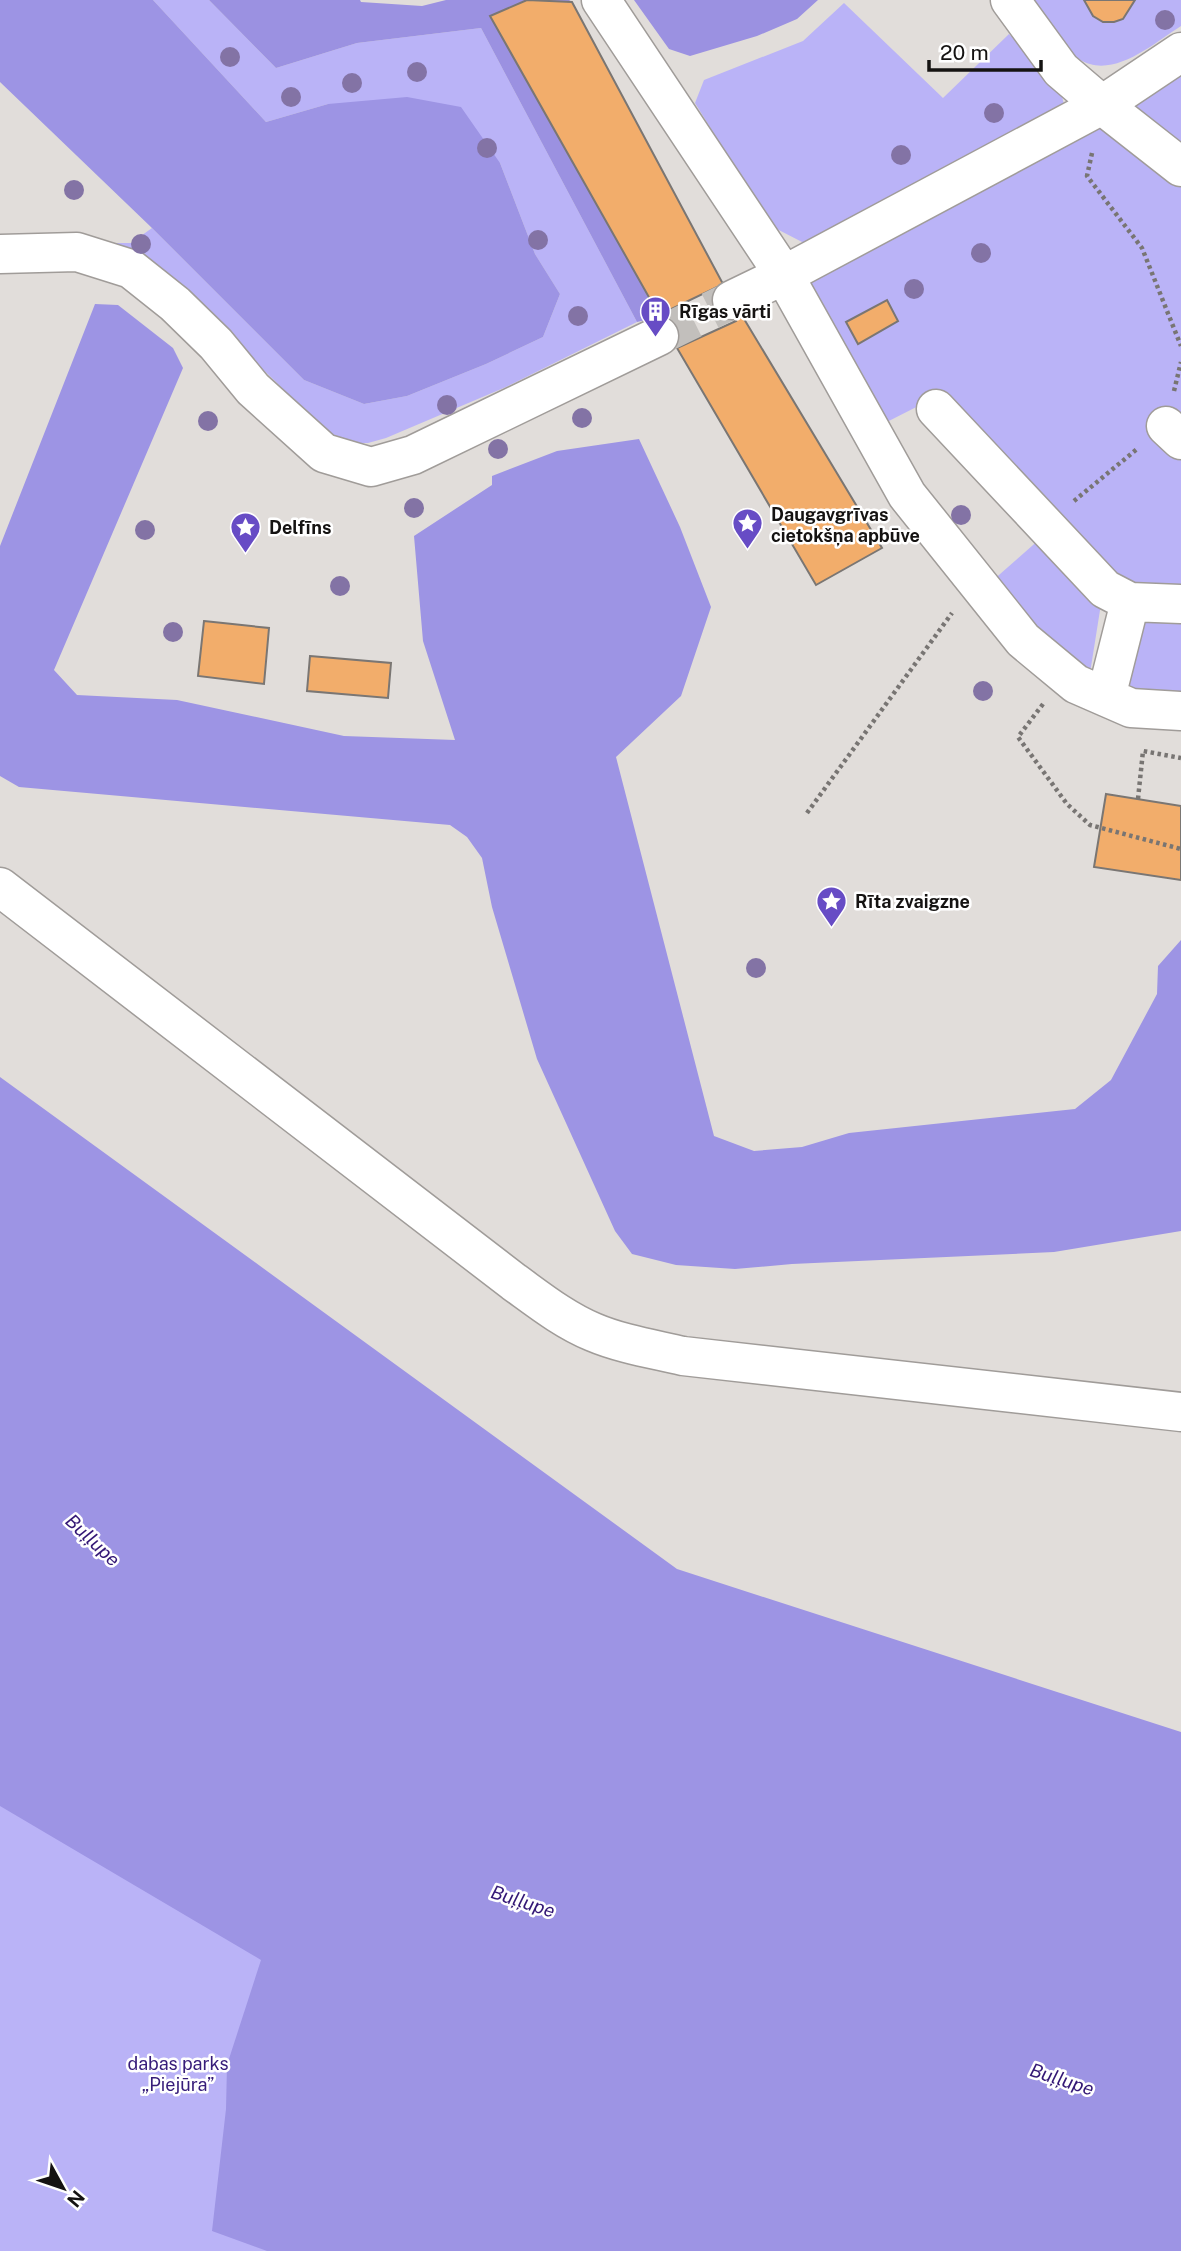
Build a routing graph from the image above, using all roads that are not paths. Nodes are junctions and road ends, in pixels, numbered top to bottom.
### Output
1 (601, 0) edge
2 (1010, 0) edge
3 (1181, 52) edge
4 (1102, 105) junction
5 (1181, 167) edge
6 (0, 254) edge
7 (784, 275) junction
8 (732, 300) tunnel mouth
9 (659, 336) tunnel mouth
10 (936, 409) dead end
11 (1130, 602) junction
12 (1181, 604) edge
13 (1106, 697) junction
14 (1181, 711) edge
15 (0, 887) edge
16 (1181, 1412) edge

1 - 7 lane
2 - 4 lane
3 - 4 lane
4 - 5 lane
4 - 7 lane
6 - 9 lane
7 - 8 lane
7 - 13 lane
10 - 11 lane
11 - 12 lane
11 - 13 lane
13 - 14 lane
15 - 16 lane

